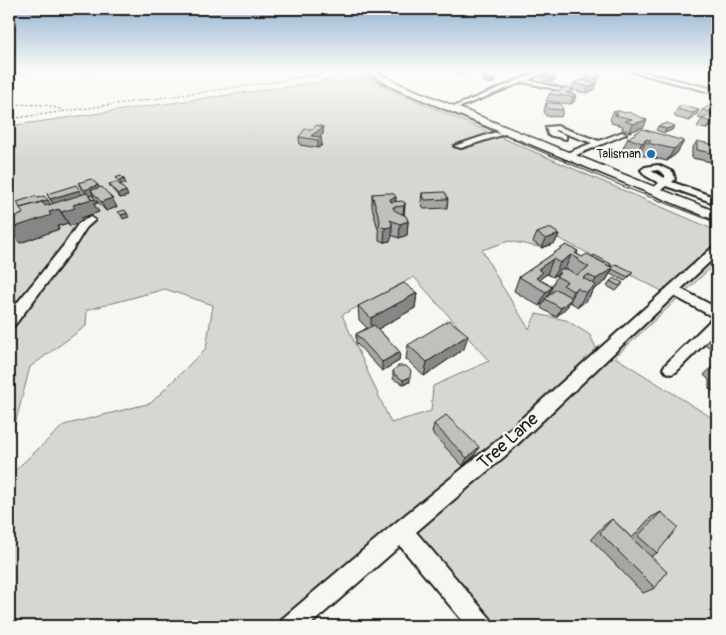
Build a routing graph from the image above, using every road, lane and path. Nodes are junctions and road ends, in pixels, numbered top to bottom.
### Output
1 (136, 101) edge
2 (431, 101) edge
3 (471, 101) edge
4 (9, 104) edge
5 (451, 109) junction
6 (64, 111) junction
7 (9, 118) edge
8 (505, 131) junction
9 (622, 134) dead end
10 (563, 137) dead end
11 (598, 143) junction
12 (458, 146) dead end
13 (567, 156) junction
14 (654, 191) junction
15 (717, 201) edge
16 (717, 217) edge
17 (90, 220) dead end
18 (717, 249) edge
19 (672, 290) junction
20 (717, 314) edge
21 (9, 322) edge
22 (717, 323) edge
23 (671, 368) dead end
24 (401, 531) junction
25 (291, 626) edge
26 (482, 626) edge

1 - 6 path
2 - 5 main road
3 - 5 street
4 - 6 path
5 - 8 main road
6 - 7 path
8 - 12 street
8 - 13 main road
9 - 11 street
10 - 11 street
11 - 13 street
13 - 14 main road
14 - 15 street
14 - 16 main road
17 - 21 street
18 - 19 street, Tree Lane
19 - 20 street
19 - 24 street, Tree Lane
22 - 23 street
24 - 25 street, Tree Lane
24 - 26 street

